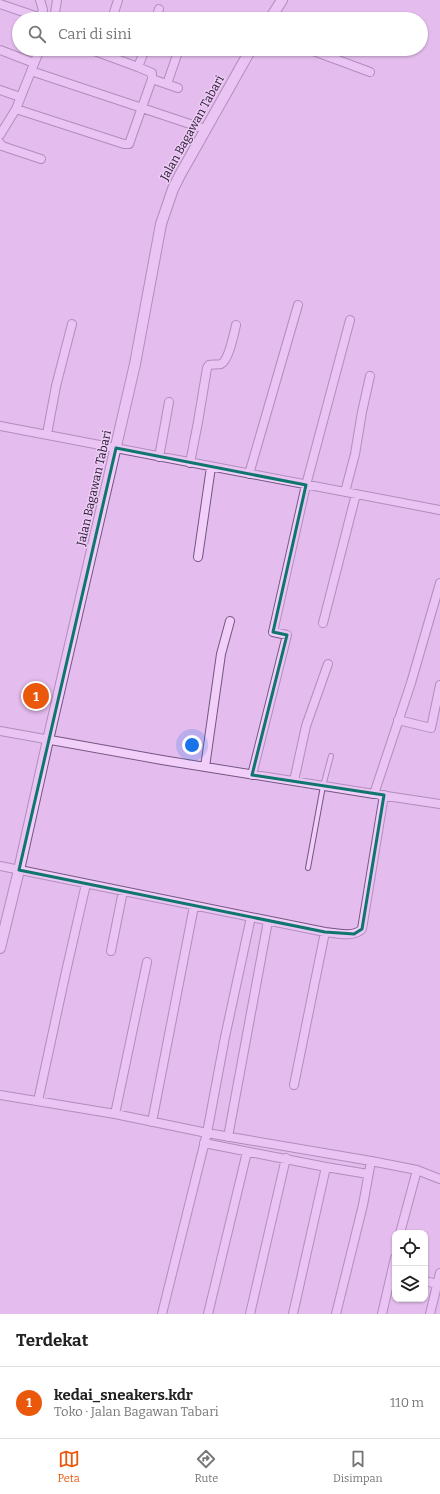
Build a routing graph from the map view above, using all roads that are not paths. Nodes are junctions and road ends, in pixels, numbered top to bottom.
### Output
1 (40, 0) edge
2 (58, 0) edge
3 (118, 0) edge
4 (282, 0) edge
5 (0, 4) edge
6 (159, 9) dead end
7 (24, 12) edge
8 (43, 12) edge
9 (55, 12) edge
10 (114, 12) edge
11 (158, 12) edge
12 (274, 12) edge
13 (0, 50) edge
14 (12, 55) edge
15 (16, 56) edge
16 (37, 56) edge
17 (113, 56) edge
18 (142, 56) edge
19 (177, 56) edge
20 (247, 56) edge
21 (327, 56) edge
22 (34, 63) junction
23 (138, 67) junction
24 (31, 71) junction
25 (370, 72) dead end
26 (152, 79) junction
27 (167, 84) junction
28 (178, 88) dead end
29 (0, 90) edge
30 (20, 97) junction
31 (16, 108) junction
32 (142, 108) junction
33 (205, 129) junction
34 (0, 133) edge
35 (0, 143) edge
36 (41, 159) dead end
37 (298, 305) dead end
38 (350, 320) dead end
39 (72, 324) dead end
40 (236, 325) dead end
41 (370, 376) dead end
42 (169, 402) dead end
43 (0, 426) edge
44 (47, 434) junction
45 (116, 448) junction
46 (159, 457) junction
47 (190, 463) junction
48 (211, 467) junction
49 (249, 474) junction
50 (306, 485) junction
51 (345, 492) junction
52 (356, 494) junction
53 (440, 510) edge
54 (198, 558) dead end
55 (440, 583) edge
56 (230, 621) dead end
57 (323, 623) dead end
58 (328, 664) dead end
59 (440, 686) edge
60 (398, 720) junction
61 (0, 732) edge
62 (48, 740) junction
63 (331, 756) dead end
64 (205, 767) junction
65 (252, 775) junction
66 (294, 782) junction
67 (323, 786) junction
68 (374, 794) junction
69 (384, 795) junction
70 (440, 804) edge
71 (0, 866) edge
72 (308, 868) dead end
73 (19, 870) junction
74 (86, 884) junction
75 (123, 891) junction
76 (194, 906) junction
77 (251, 917) junction
78 (268, 921) junction
79 (325, 932) junction
80 (0, 948) edge
81 (111, 951) dead end
82 (147, 962) dead end
83 (294, 1085) dead end
84 (0, 1095) edge
85 (38, 1101) junction
86 (115, 1114) junction
87 (152, 1122) junction
88 (207, 1133) junction
89 (228, 1137) junction
90 (204, 1143) junction
91 (247, 1152) junction
92 (286, 1158) junction
93 (371, 1161) junction
94 (326, 1167) junction
95 (417, 1170) junction
96 (368, 1174) junction
97 (440, 1179) edge
98 (401, 1230) edge
99 (440, 1273) edge
100 (392, 1279) edge
101 (428, 1282) edge
102 (437, 1284) junction
103 (162, 1314) edge
104 (208, 1314) edge
105 (250, 1314) edge
106 (293, 1314) edge
107 (336, 1314) edge
108 (382, 1314) edge
109 (430, 1314) edge

1 - 8 street
2 - 9 street
3 - 10 street
4 - 12 street
5 - 7 street
6 - 11 street
13 - 14 street
15 - 22 street
16 - 22 street
17 - 23 street
18 - 23 street
19 - 27 street
20 - 33 street, Jalan Bagawan Tabari
21 - 25 street
22 - 24 street
23 - 26 street
24 - 30 street
24 - 32 street
26 - 27 street
26 - 32 street
27 - 28 street
29 - 30 street
30 - 31 street
31 - 32 street
31 - 34 street
32 - 33 street
33 - 45 street, Jalan Bagawan Tabari
35 - 36 street
37 - 49 street
38 - 50 street
39 - 44 street
40 - 47 street
41 - 51 street
42 - 46 street
43 - 44 street
44 - 45 street
45 - 46 street
45 - 62 street, Jalan Bagawan Tabari
46 - 47 street
47 - 48 street
48 - 49 street
48 - 54 street
49 - 50 street
50 - 51 street
50 - 65 street
51 - 52 street
52 - 53 street
52 - 57 street
55 - 60 street
56 - 64 street
58 - 66 street
59 - 60 street
60 - 68 street
61 - 62 street
62 - 64 street
62 - 73 street, Jalan Bagawan Tabari
63 - 67 lane
64 - 65 street
65 - 66 street
66 - 67 street
67 - 68 street
67 - 72 lane
68 - 69 street
69 - 70 street
69 - 79 street
71 - 73 street
73 - 74 street
73 - 80 street, Jalan Bagawan Tabari
74 - 75 street
74 - 85 street
75 - 76 street
75 - 81 street
76 - 77 street
76 - 87 street
77 - 78 street
77 - 88 street
78 - 79 street
78 - 89 street
79 - 83 street
82 - 86 street
84 - 85 street
85 - 86 street
86 - 87 street
87 - 88 street
88 - 89 street
88 - 90 street
89 - 93 street
90 - 91 street
90 - 103 street
91 - 92 street
91 - 104 street
92 - 94 street
92 - 105 street
93 - 95 street
93 - 96 street
94 - 96 street
94 - 106 street
95 - 97 street
95 - 98 street
96 - 107 street
99 - 102 street
100 - 108 street
101 - 102 street
102 - 109 street

